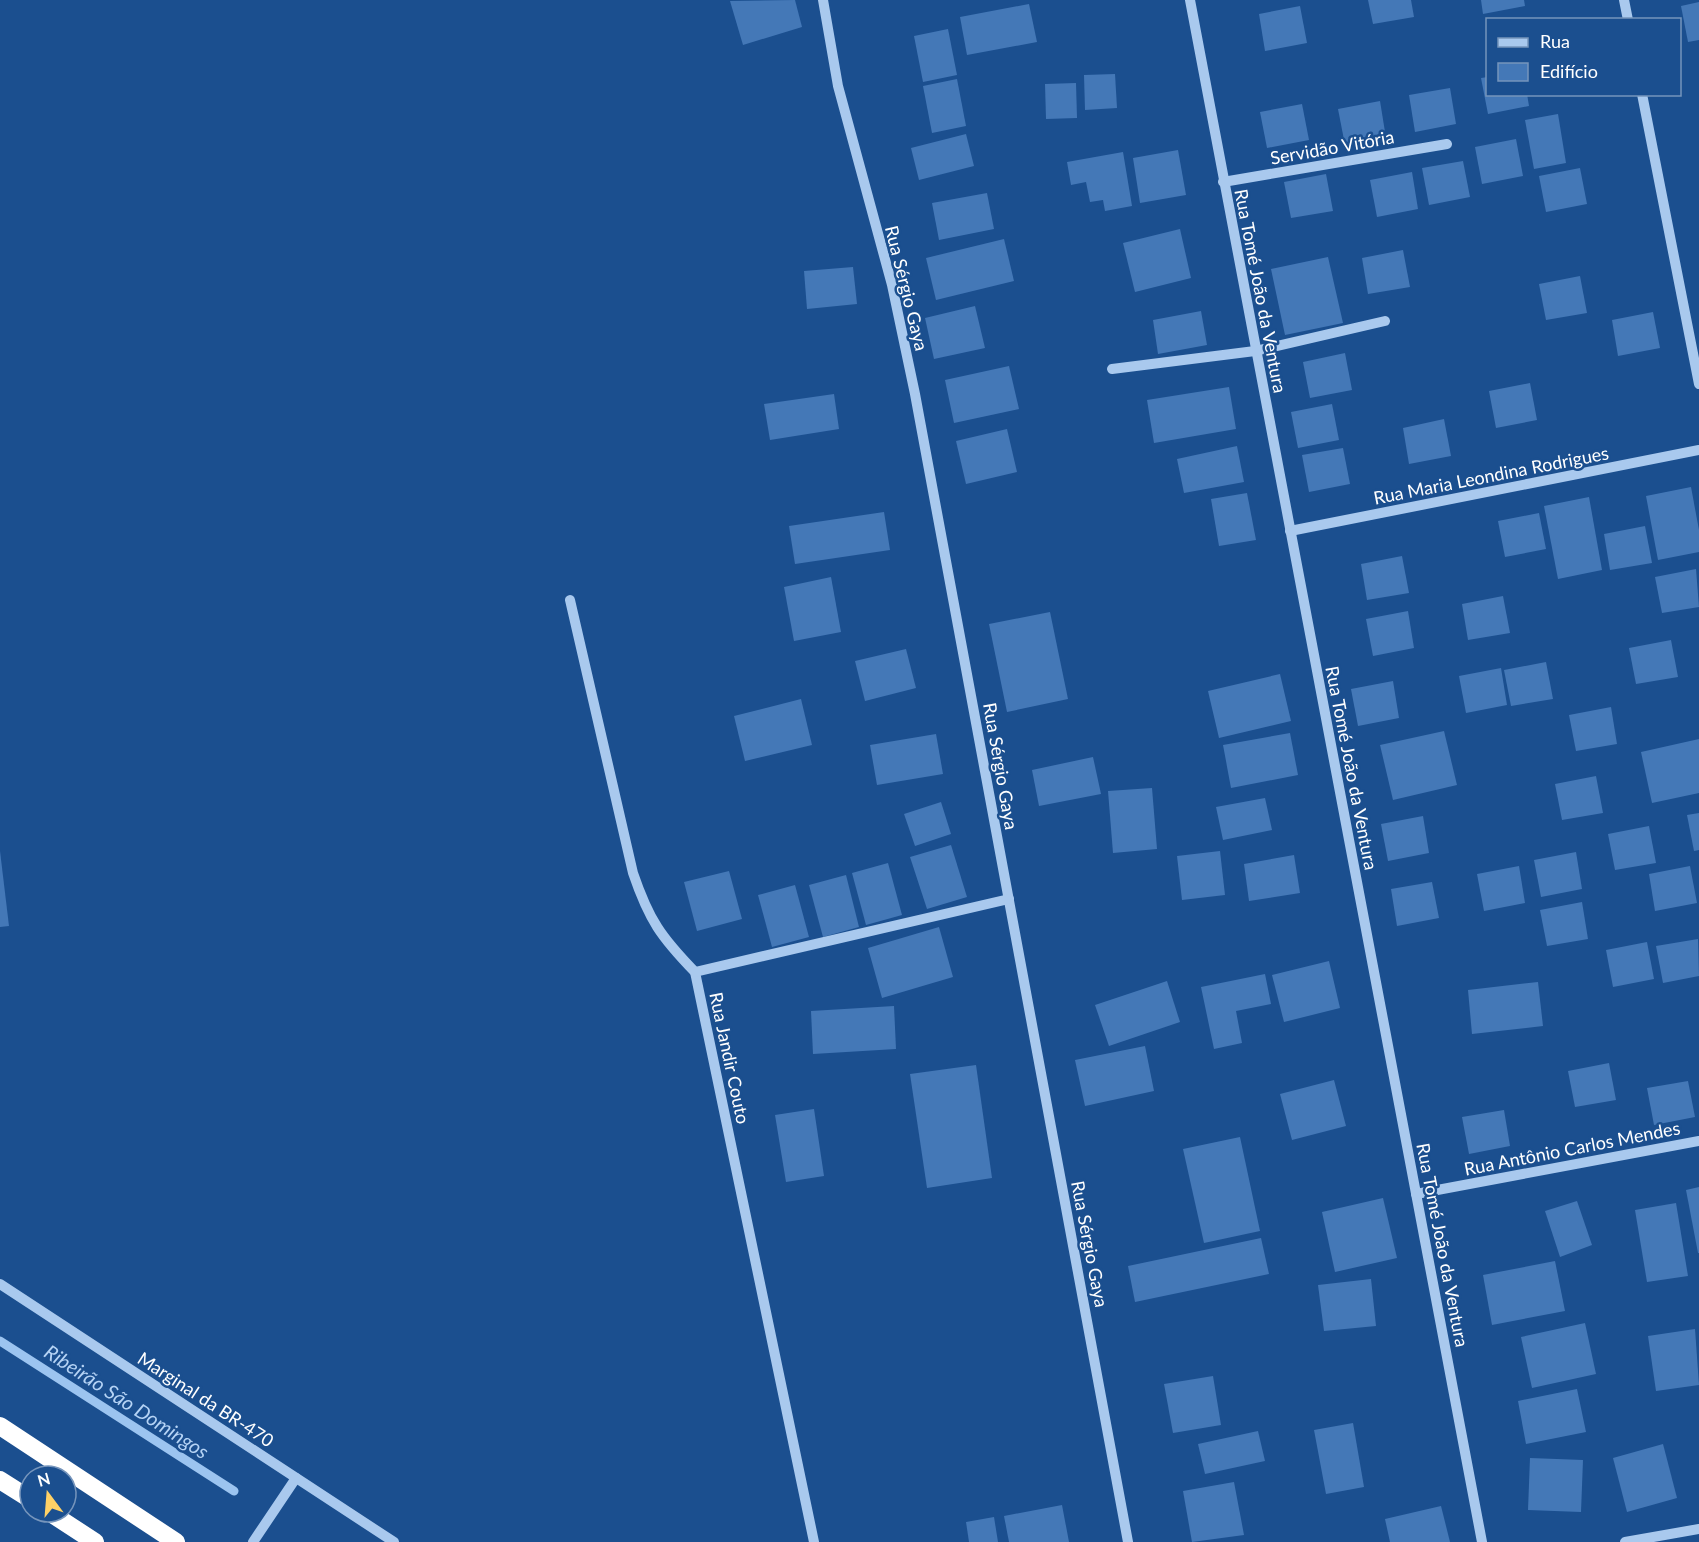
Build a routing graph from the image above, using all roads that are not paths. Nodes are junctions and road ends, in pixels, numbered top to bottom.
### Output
1 (823, 0) edge
2 (1190, 0) edge
3 (1624, 0) edge
4 (1628, 18) edge
5 (1642, 96) edge
6 (1447, 144) dead end
7 (1223, 182) junction
8 (1385, 321) dead end
9 (1255, 351) junction
10 (1112, 369) dead end
11 (1699, 384) edge
12 (1699, 450) edge
13 (1290, 531) junction
14 (570, 600) dead end
15 (1009, 899) junction
16 (695, 972) junction
17 (1699, 1141) edge
18 (1416, 1194) junction
19 (0, 1284) edge
20 (0, 1426) edge
21 (296, 1478) junction
22 (0, 1480) edge
23 (18, 1491) edge
24 (67, 1524) edge
25 (1699, 1529) edge
26 (95, 1542) edge
27 (176, 1542) edge
28 (254, 1542) edge
29 (394, 1542) edge
30 (814, 1542) edge
31 (1128, 1542) edge
32 (1482, 1542) edge
33 (1624, 1542) edge

1 - 15 street, Rua Sérgio Gaya
2 - 7 street, Rua Tomé João da Ventura
3 - 4 street
5 - 11 street
6 - 7 street, Servidão Vitória
7 - 9 street, Rua Tomé João da Ventura
8 - 9 street
9 - 10 street
9 - 13 street, Rua Tomé João da Ventura
12 - 13 street, Rua Maria Leondina Rodrigues
13 - 18 street, Rua Tomé João da Ventura
14 - 16 street, Rua Jandir Couto
15 - 16 street
15 - 31 street, Rua Sérgio Gaya
16 - 30 street, Rua Jandir Couto
17 - 18 street, Rua Antônio Carlos Mendes
18 - 32 street, Rua Tomé João da Ventura
19 - 21 street, Marginal da BR-470
20 - 27 highway
21 - 28 street
21 - 29 street, Marginal da BR-470
22 - 23 highway
24 - 26 highway
25 - 33 street

